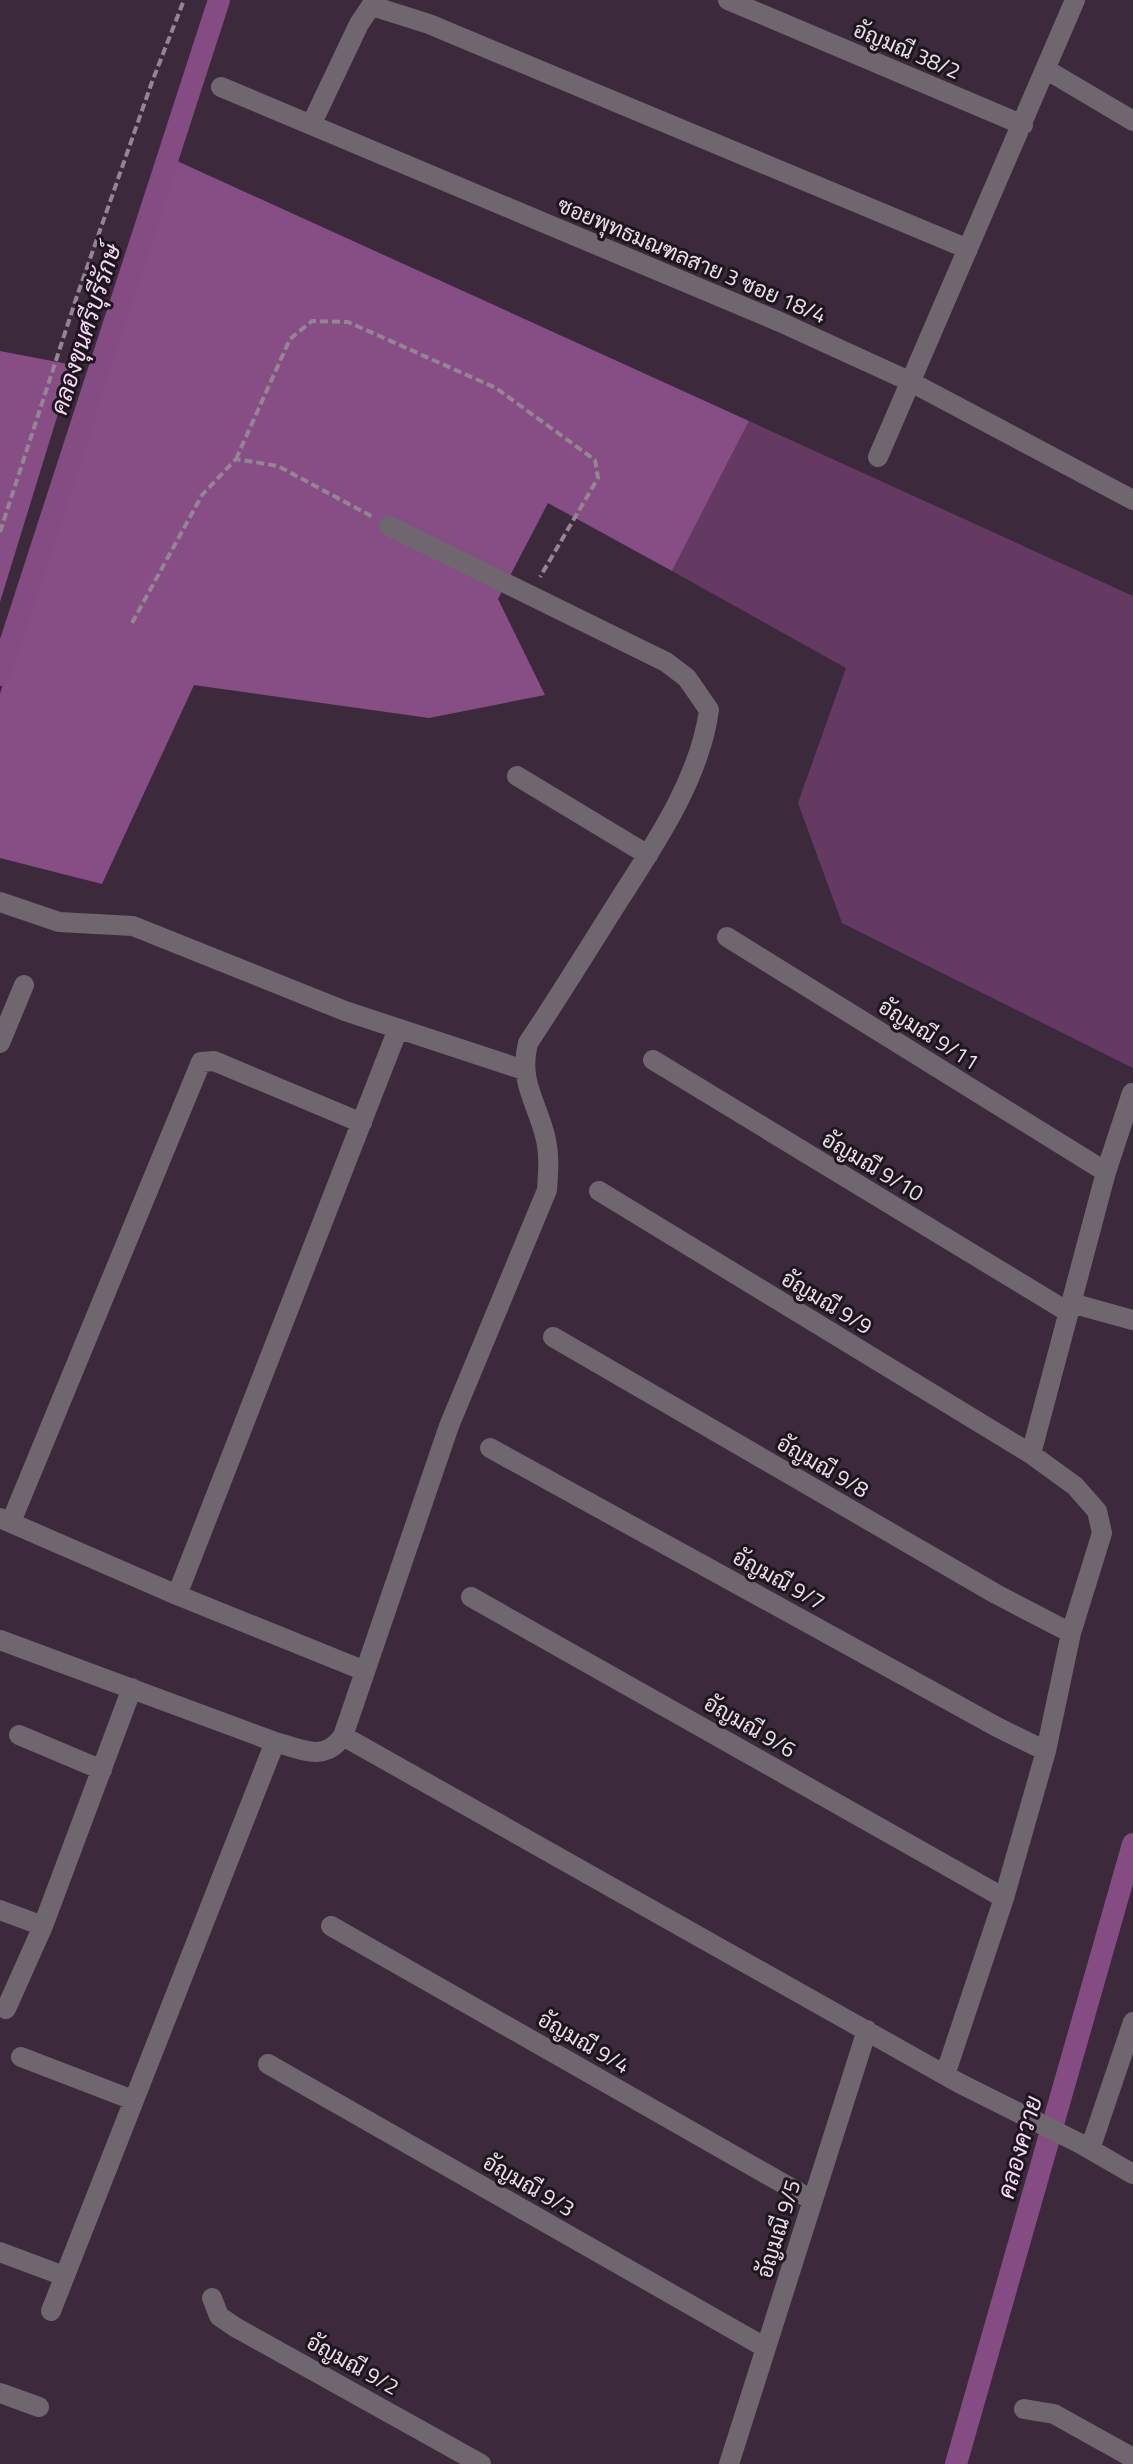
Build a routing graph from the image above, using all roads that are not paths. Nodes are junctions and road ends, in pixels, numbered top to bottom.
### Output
1 (728, 0) edge
2 (1075, 0) edge
3 (374, 3) edge
4 (1047, 70) junction
5 (221, 87) dead end
6 (1133, 121) edge
7 (311, 125) junction
8 (1023, 125) junction
9 (968, 249) junction
10 (909, 381) junction
11 (878, 457) dead end
12 (1133, 500) edge
13 (389, 526) road end
14 (517, 776) dead end
15 (648, 855) junction
16 (0, 902) edge
17 (727, 937) dead end
18 (24, 985) dead end
19 (398, 1029) junction
20 (0, 1043) edge
21 (653, 1060) dead end
22 (524, 1070) junction
23 (1132, 1093) edge
24 (362, 1123) junction
25 (1106, 1172) junction
26 (599, 1191) dead end
27 (1070, 1308) junction
28 (1133, 1320) edge
29 (553, 1337) dead end
30 (490, 1448) dead end
31 (1031, 1454) junction
32 (5, 1520) edge
33 (177, 1595) junction
34 (471, 1597) dead end
35 (1071, 1633) junction
36 (0, 1640) edge
37 (365, 1671) junction
38 (132, 1688) junction
39 (19, 1735) dead end
40 (343, 1736) junction
41 (275, 1742) junction
42 (1046, 1751) junction
43 (102, 1770) junction
44 (1004, 1898) junction
45 (0, 1910) edge
46 (43, 1926) junction
47 (331, 1926) dead end
48 (6, 2009) dead end
49 (1133, 2022) edge
50 (867, 2030) junction
51 (21, 2057) dead end
52 (268, 2064) dead end
53 (952, 2079) junction
54 (133, 2100) junction
55 (1090, 2149) junction
56 (1133, 2174) edge
57 (812, 2200) junction
58 (0, 2252) edge
59 (64, 2276) junction
60 (212, 2298) dead end
61 (51, 2311) dead end
62 (766, 2348) junction
63 (0, 2393) edge
64 (39, 2407) dead end
65 (1024, 2409) dead end
66 (1133, 2458) edge
67 (481, 2464) edge
68 (729, 2464) edge

1 - 8 street, อัญมณี 38/2
2 - 4 street
3 - 7 street
3 - 9 street
4 - 6 street
4 - 8 street
5 - 7 street, ซอยพุทธมณฑลสาย 3 ซอย 18/4
7 - 10 street, ซอยพุทธมณฑลสาย 3 ซอย 18/4
8 - 9 street
9 - 10 street
10 - 11 street
10 - 12 street, ซอยพุทธมณฑลสาย 3 ซอย 18/4
13 - 15 street
14 - 15 street
15 - 22 street
16 - 19 street
17 - 25 street, อัญมณี 9/11
18 - 20 street
19 - 22 street
19 - 24 street
21 - 27 street, อัญมณี 9/10
22 - 37 street
23 - 25 street
24 - 32 street
24 - 33 street
25 - 27 street
26 - 31 street, อัญมณี 9/9
27 - 28 street, อัญมณี 9/10
27 - 31 street
29 - 35 street, อัญมณี 9/8
30 - 42 street, อัญมณี 9/7
31 - 35 street, อัญมณี 9/9
32 - 33 street
33 - 37 street
34 - 44 street, อัญมณี 9/6
35 - 42 street, อัญมณี 9/9
36 - 38 street
37 - 40 street
38 - 41 street
38 - 43 street
39 - 43 street
40 - 41 street
40 - 50 street
41 - 54 street
42 - 44 street, อัญมณี 9/9
43 - 46 street
44 - 53 street, อัญมณี 9/9
45 - 46 street
46 - 48 street
47 - 57 street, อัญมณี 9/4
49 - 55 street
50 - 53 street
50 - 57 street, อัญมณี 9/5
51 - 54 street
52 - 62 street, อัญมณี 9/3
53 - 55 street
54 - 59 street
55 - 56 street
57 - 62 street, อัญมณี 9/5
58 - 59 street
59 - 61 street
60 - 67 street, อัญมณี 9/2
62 - 68 street, อัญมณี 9/5
63 - 64 street
65 - 66 street

